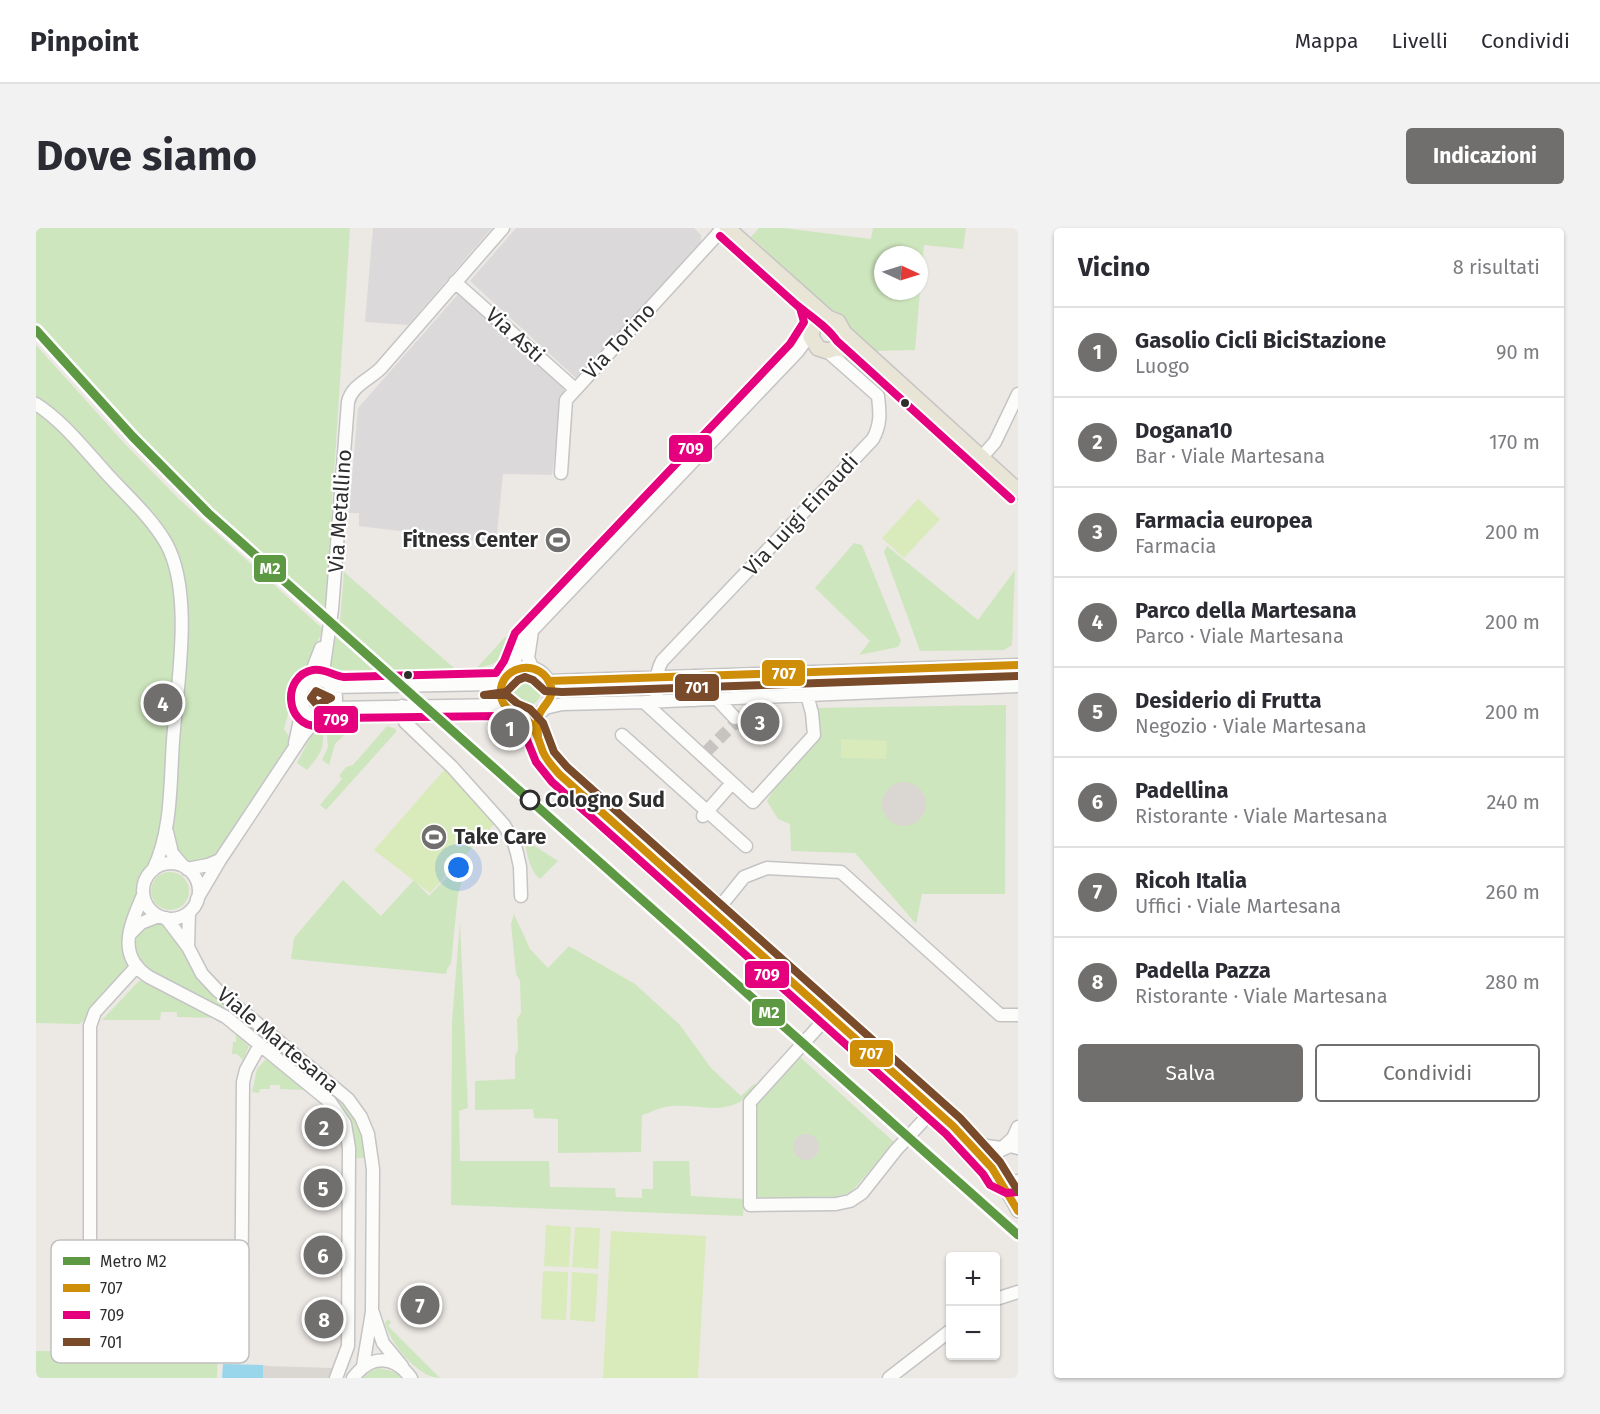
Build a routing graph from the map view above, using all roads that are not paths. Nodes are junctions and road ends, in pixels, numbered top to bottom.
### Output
1 (503, 228) edge
2 (722, 228) edge
3 (727, 228) edge
4 (455, 282) junction
5 (818, 325) junction
6 (844, 333) junction
7 (827, 349) junction
8 (798, 351) junction
9 (865, 352) junction
10 (574, 388) junction
11 (36, 392) edge
12 (1018, 394) edge
13 (36, 404) edge
14 (57, 420) junction
15 (981, 458) junction
16 (561, 473) dead end
17 (1018, 491) edge
18 (532, 631) junction
19 (327, 633) junction
20 (1018, 665) edge
21 (532, 667) junction
22 (967, 667) junction
23 (695, 676) junction
24 (506, 677) junction
25 (656, 677) junction
26 (549, 681) junction
27 (307, 684) junction
28 (330, 685) junction
29 (1018, 686) edge
30 (967, 689) junction
31 (807, 695) junction
32 (717, 699) junction
33 (696, 700) junction
34 (650, 702) junction
35 (504, 705) junction
36 (303, 706) junction
37 (402, 706) junction
38 (333, 708) junction
39 (543, 711) junction
40 (320, 716) junction
41 (524, 717) junction
42 (735, 718) tunnel mouth
43 (622, 735) dead end
44 (538, 738) junction
45 (291, 755) junction
46 (732, 783) junction
47 (704, 814) junction
48 (166, 828) junction
49 (746, 846) dead end
50 (220, 860) junction
51 (185, 867) junction
52 (153, 870) junction
53 (143, 895) junction
54 (521, 896) dead end
55 (197, 899) junction
56 (189, 912) junction
57 (715, 913) junction
58 (163, 917) junction
59 (128, 937) junction
60 (188, 946) junction
61 (137, 966) junction
62 (828, 1015) junction
63 (1018, 1015) edge
64 (260, 1045) junction
65 (934, 1109) junction
66 (953, 1126) junction
67 (1018, 1127) edge
68 (1002, 1148) junction
69 (1018, 1148) edge
70 (992, 1168) junction
71 (1000, 1179) junction
72 (1018, 1181) edge
73 (1018, 1211) edge
74 (90, 1240) edge
75 (242, 1240) edge
76 (1016, 1293) edge
77 (1000, 1298) edge
78 (372, 1312) junction
79 (946, 1334) edge
80 (363, 1366) junction
81 (408, 1374) edge
82 (336, 1378) edge
83 (353, 1378) edge
84 (890, 1378) edge

1 - 4 street
2 - 10 street, Via Torino
3 - 5 main road
4 - 10 street, Via Asti
4 - 19 street, Via Metallino
5 - 6 main road
5 - 7 main road
5 - 8 street
6 - 7 main road
6 - 9 main road
7 - 8 street
7 - 9 main road
7 - 25 street, Via Luigi Einaudi
8 - 18 street
9 - 15 main road
10 - 16 street, Via Torino
11 - 14 street
12 - 15 street
13 - 14 street
14 - 48 street
15 - 17 main road
18 - 21 street
18 - 24 street
19 - 27 street, Via Metallino
19 - 28 street, Via Metallino
20 - 22 street
21 - 24 street
21 - 26 street
22 - 23 street
22 - 30 street
23 - 25 street
23 - 33 street
24 - 28 street
24 - 35 street
25 - 26 street
25 - 34 street
26 - 39 street
27 - 28 street
27 - 36 street
28 - 38 street
29 - 30 street
30 - 31 street
31 - 32 street
31 - 46 street
32 - 33 street
32 - 42 street
33 - 34 street
34 - 39 street
34 - 46 street
35 - 37 street
35 - 41 street
36 - 40 street
36 - 45 street
37 - 38 street
37 - 54 street
38 - 40 street
39 - 41 street
39 - 44 street
40 - 45 street
41 - 44 street
43 - 47 street
44 - 57 street
45 - 50 street
46 - 47 street
47 - 49 street
48 - 51 street
48 - 52 street
50 - 51 street
50 - 55 street
51 - 52 street
51 - 55 street
52 - 53 street
53 - 58 street
53 - 59 street
55 - 56 street
56 - 58 street
56 - 60 street, Viale Martesana
57 - 62 street
57 - 63 street
58 - 59 street
58 - 60 street, Viale Martesana
59 - 61 street
60 - 78 street, Viale Martesana
61 - 64 street, Viale Martesana
61 - 74 street
62 - 65 street
62 - 65 street
64 - 75 street, Viale Martesana
64 - 82 street, Viale Martesana
65 - 66 street
66 - 68 street
66 - 70 street
67 - 68 street
68 - 69 street
68 - 70 street
70 - 71 street
71 - 72 street
71 - 73 street
76 - 77 street
78 - 80 street, Viale Martesana
78 - 81 street, Viale Martesana
79 - 84 street
80 - 81 street, Viale Martesana
80 - 83 street

